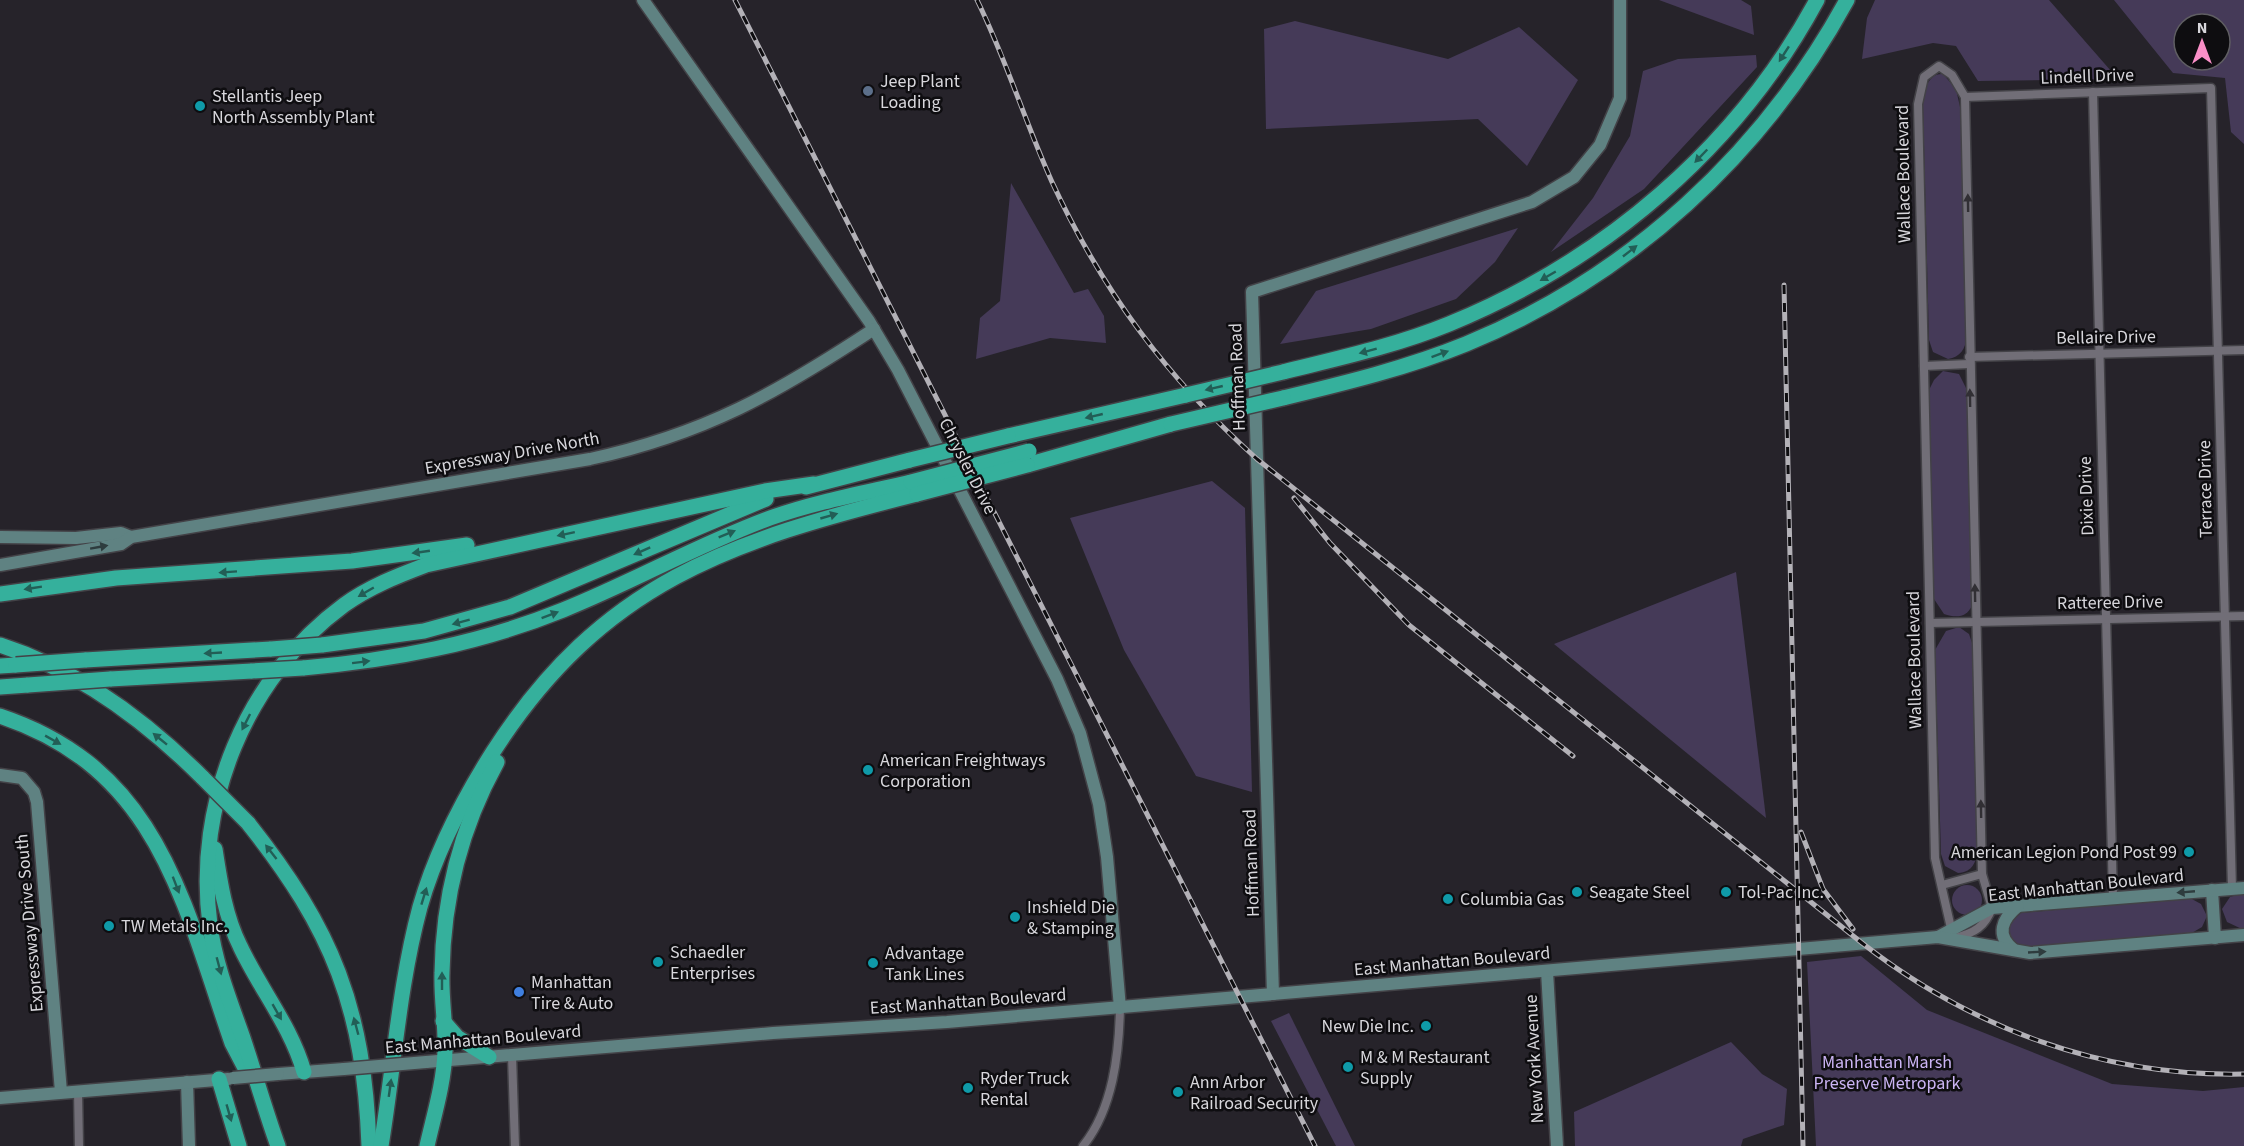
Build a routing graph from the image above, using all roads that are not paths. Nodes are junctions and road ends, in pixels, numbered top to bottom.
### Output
1 (643, 0) edge
2 (1620, 0) edge
3 (1847, 0) edge
4 (1816, 2) edge
5 (2211, 88) joint
6 (2093, 92) junction
7 (1965, 97) junction
8 (874, 329) junction
9 (2244, 350) edge
10 (2218, 351) junction
11 (2098, 353) junction
12 (1969, 361) junction
13 (1924, 366) junction
14 (814, 484) junction
15 (914, 488) junction
16 (0, 537) edge
17 (131, 537) junction
18 (521, 544) junction
19 (0, 566) edge
20 (654, 588) junction
21 (0, 594) edge
22 (2224, 616) junction
23 (2244, 616) edge
24 (2106, 619) junction
25 (1976, 622) junction
26 (1930, 623) junction
27 (0, 645) edge
28 (0, 666) edge
29 (0, 687) edge
30 (0, 716) edge
31 (0, 775) edge
32 (212, 825) junction
33 (1982, 873) junction
34 (1942, 885) junction
35 (2238, 888) edge
36 (2212, 890) junction
37 (2113, 898) junction
38 (2018, 906) junction
39 (1992, 908) junction
40 (1946, 934) junction
41 (2244, 935) edge
42 (2215, 938) junction
43 (2014, 950) junction
44 (1547, 971) junction
45 (1272, 994) junction
46 (1120, 1008) junction
47 (444, 1021) junction
48 (512, 1056) junction
49 (489, 1057) junction
50 (444, 1060) junction
51 (304, 1072) junction
52 (226, 1079) junction
53 (187, 1082) junction
54 (78, 1091) junction
55 (61, 1092) junction
56 (0, 1098) edge
57 (261, 1100) junction
58 (79, 1146) edge
59 (189, 1146) edge
60 (239, 1146) edge
61 (278, 1146) edge
62 (369, 1146) edge
63 (381, 1146) edge
64 (427, 1146) edge
65 (515, 1146) edge
66 (1083, 1146) edge
67 (1557, 1146) edge

1 - 8 street, Chrysler Drive
2 - 45 street, Hoffman Road
15 -> 3 highway, bridge
4 -> 14 highway, bridge
5 - 6 street, Lindell Drive
5 - 10 street, Terrace Drive
6 - 7 street, Lindell Drive
6 - 11 street, Dixie Drive
12 -> 7 street
7 - 13 street, Wallace Boulevard
8 - 17 street, Expressway Drive North
8 - 46 street, Chrysler Drive
9 - 10 street, Bellaire Drive
10 - 11 street, Bellaire Drive
10 - 22 street, Terrace Drive
11 - 12 street, Bellaire Drive
11 - 24 street, Dixie Drive
12 - 13 street, Bellaire Drive
25 -> 12 street
13 - 26 street, Wallace Boulevard
14 -> 18 highway
14 -> 28 highway, bridge
20 -> 15 highway
29 -> 15 highway, bridge
16 - 17 street, Expressway Drive North
19 -> 17 street, Expressway Drive North
18 -> 21 highway
18 -> 32 highway
47 -> 20 highway
63 -> 20 highway
22 - 23 street, Ratteree Drive
22 - 24 street, Ratteree Drive
22 - 35 street, Terrace Drive
24 - 25 street, Ratteree Drive
24 - 37 street, Dixie Drive
25 - 26 street, Ratteree Drive
33 -> 25 street
26 - 34 street, Wallace Boulevard
62 -> 27 highway, bridge
30 -> 57 highway
31 - 55 street, Expressway Drive South
32 -> 51 highway
32 -> 57 highway
33 - 34 street
33 - 39 street
34 - 40 street, Wallace Boulevard
35 - 36 street, East Manhattan Boulevard
36 -> 37 street, East Manhattan Boulevard
36 - 42 street
37 - 38 street, East Manhattan Boulevard
38 - 39 street, East Manhattan Boulevard
38 - 43 street
39 - 40 street, East Manhattan Boulevard
40 - 43 street, East Manhattan Boulevard
40 - 44 street, East Manhattan Boulevard
41 - 42 street, East Manhattan Boulevard
43 -> 42 street, East Manhattan Boulevard
44 - 45 street, East Manhattan Boulevard
44 - 67 street, New York Avenue
45 - 46 street, East Manhattan Boulevard
46 - 48 street, East Manhattan Boulevard
46 - 66 street
47 - 49 highway
47 - 50 highway
48 - 49 street, East Manhattan Boulevard
48 - 65 street
49 - 50 street, East Manhattan Boulevard
50 - 51 street, East Manhattan Boulevard, bridge
50 - 64 highway
51 - 52 street, East Manhattan Boulevard, bridge
52 - 53 street, East Manhattan Boulevard
52 -> 60 highway
53 - 54 street, East Manhattan Boulevard
53 - 59 street
54 - 55 street, East Manhattan Boulevard
54 - 58 street
55 - 56 street, East Manhattan Boulevard
57 - 61 highway

